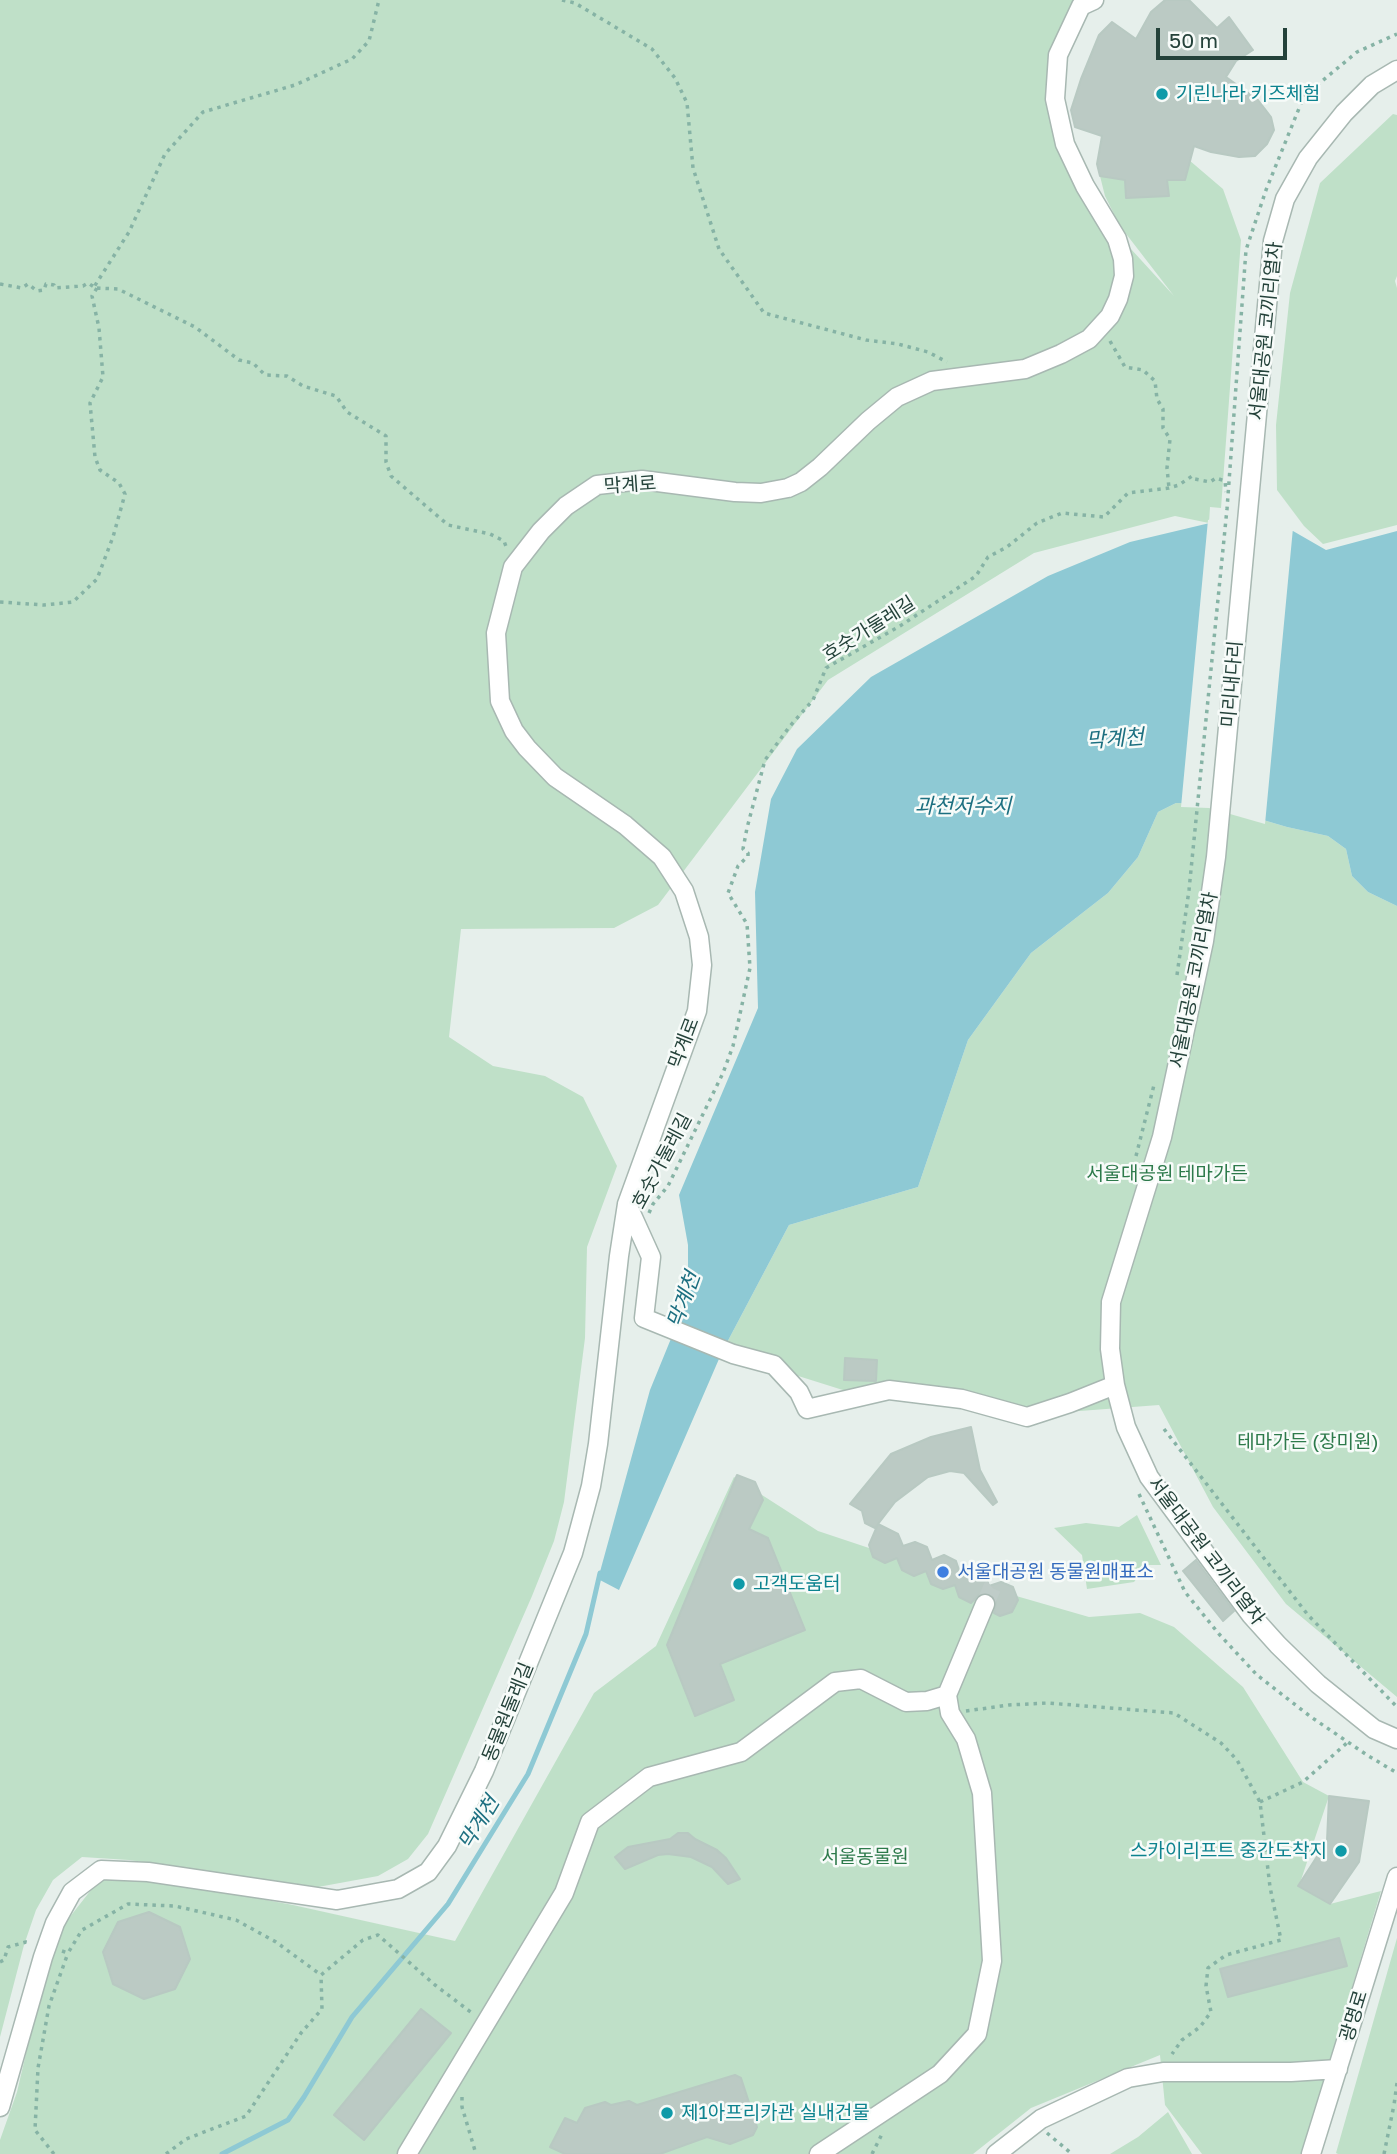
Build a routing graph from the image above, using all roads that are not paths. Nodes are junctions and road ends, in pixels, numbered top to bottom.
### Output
1 (1094, 0) edge
2 (1397, 70) edge
3 (1248, 511) joint
4 (1216, 857) joint
5 (627, 1204) junction
6 (614, 1308) junction
7 (649, 1321) junction
8 (1115, 1385) junction
9 (985, 1604) tunnel mouth
10 (948, 1704) junction
11 (1397, 1739) edge
12 (1397, 1877) edge
13 (1338, 2069) junction
14 (0, 2106) edge
15 (407, 2154) edge
16 (818, 2154) edge
17 (996, 2154) edge
18 (1311, 2154) edge

1 - 5 street, 막계로
2 - 3 street, 서울대공원 코끼리열차
3 - 4 street, 미리내다리
4 - 8 street, 서울대공원 코끼리열차
5 - 6 street, 동물원둘레길
5 - 7 street
6 - 7 street
6 - 14 street, 동물원둘레길
7 - 8 street
8 - 11 street, 서울대공원 코끼리열차
9 - 10 street
10 - 15 street
10 - 16 street
12 - 13 street, 광명로
13 - 17 street
13 - 18 street, 광명로

